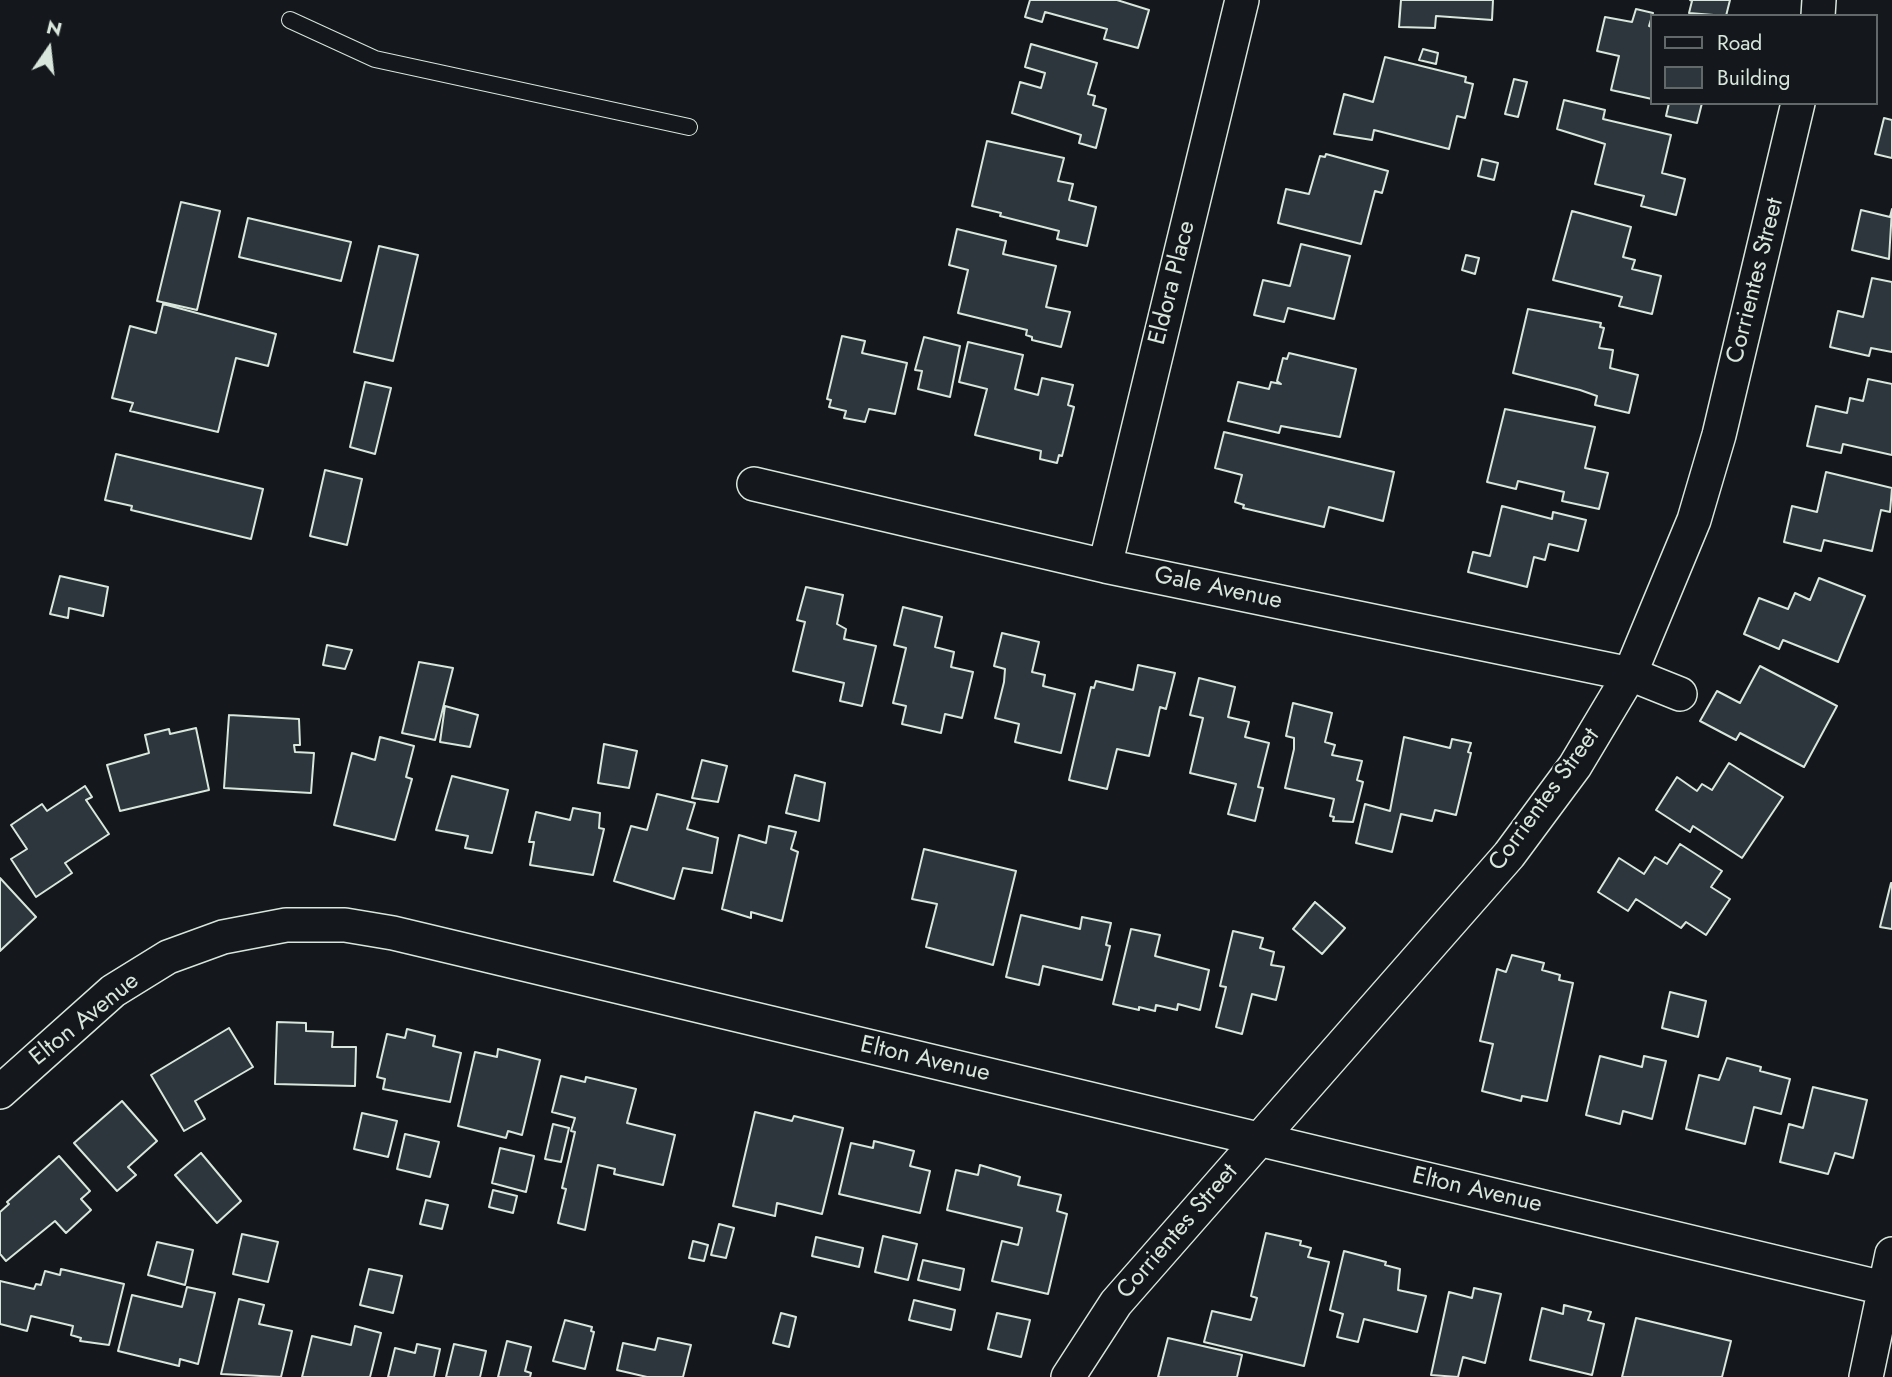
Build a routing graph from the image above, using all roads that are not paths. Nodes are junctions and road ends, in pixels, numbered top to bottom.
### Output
1 (1242, 0) edge
2 (290, 20) dead end
3 (1798, 105) edge
4 (689, 127) dead end
5 (754, 484) dead end
6 (1105, 566) junction
7 (1630, 674) junction
8 (1681, 694) dead end
9 (0, 1092) edge
10 (1259, 1139) junction
11 (1892, 1254) edge
12 (1887, 1289) edge
13 (1068, 1377) edge
14 (1866, 1377) edge

1 - 6 street, Eldora Place
2 - 4 lane
3 - 7 street, Corrientes Street
5 - 6 street, Gale Avenue
6 - 7 street, Gale Avenue
7 - 8 street, Gale Avenue
7 - 10 street, Corrientes Street
9 - 10 street, Elton Avenue
10 - 12 street, Elton Avenue
10 - 13 street, Corrientes Street
11 - 12 street
12 - 14 street

